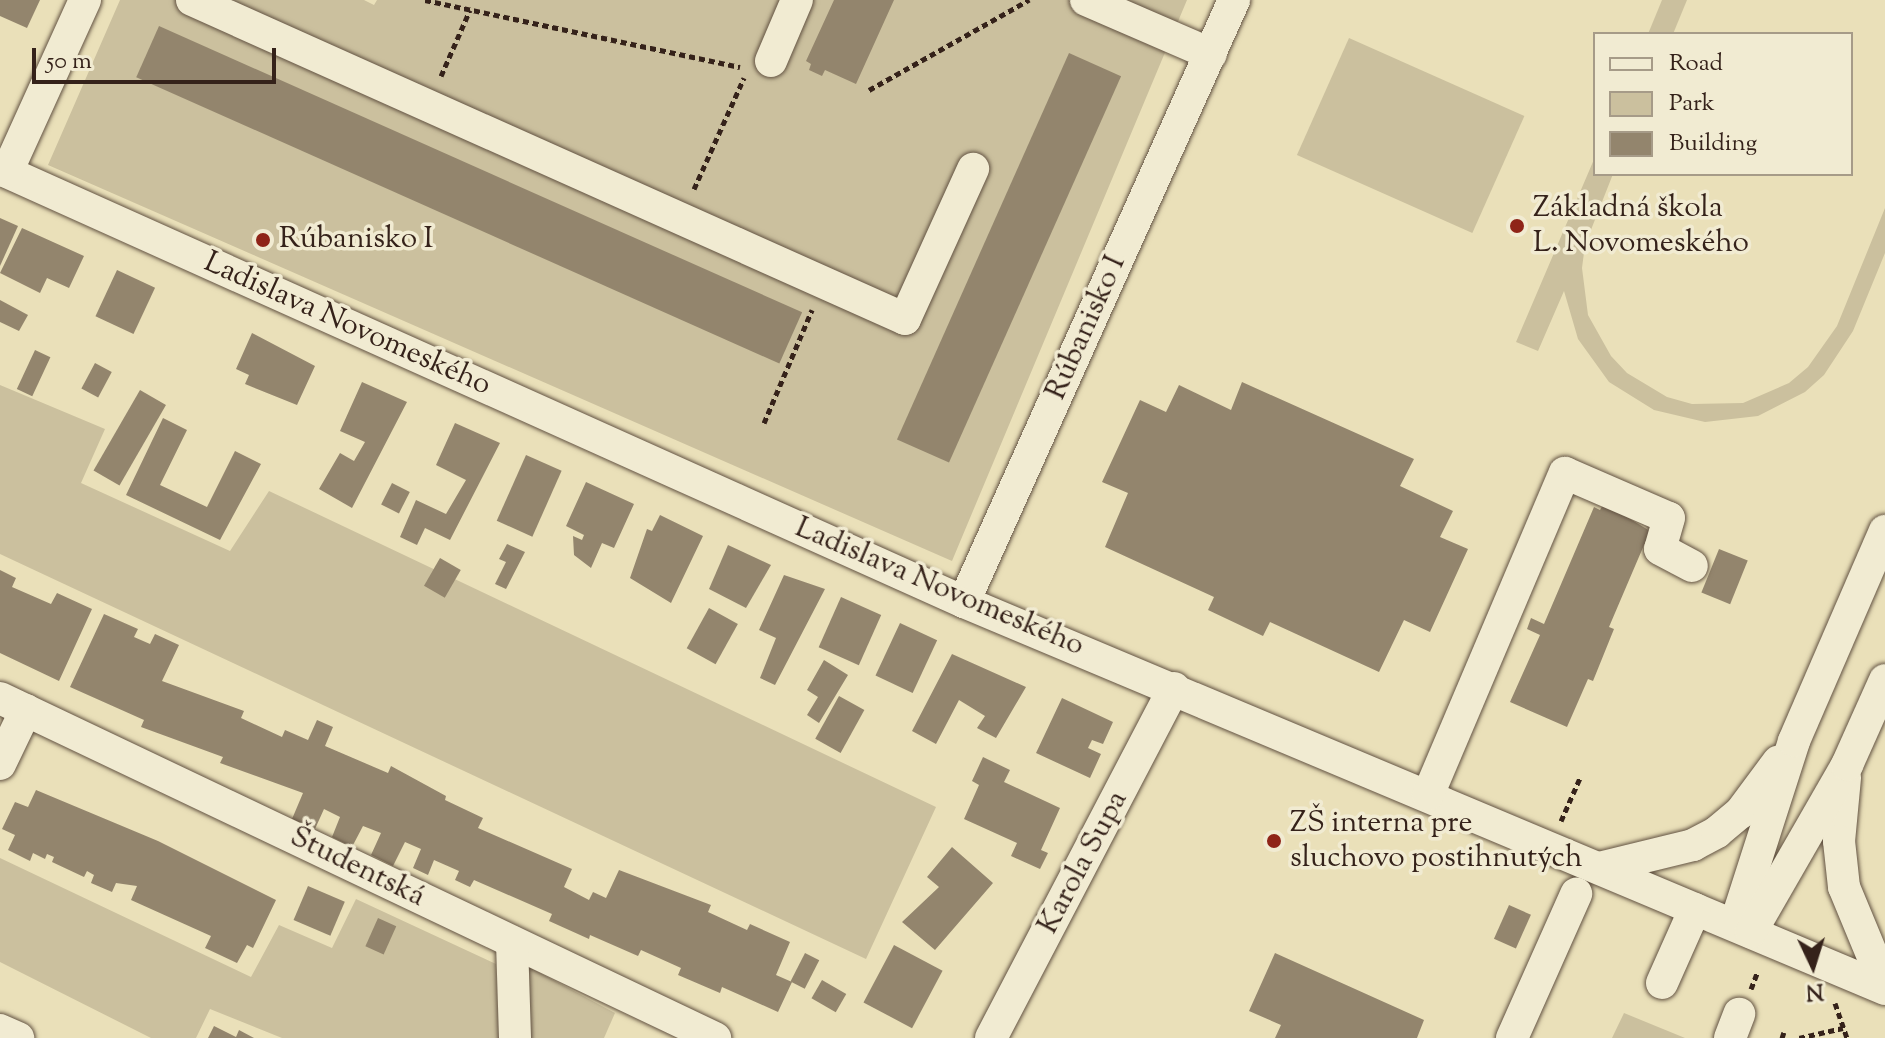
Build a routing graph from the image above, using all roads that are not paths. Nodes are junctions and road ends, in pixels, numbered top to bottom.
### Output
1 (85, 0) edge
2 (192, 0) edge
3 (797, 0) edge
4 (1086, 0) edge
5 (1234, 0) edge
6 (1211, 54) junction
7 (771, 61) dead end
8 (973, 169) dead end
9 (4, 171) edge
10 (1885, 531) edge
11 (1692, 566) dead end
12 (964, 602) junction
13 (1885, 680) edge
14 (1174, 688) junction
15 (13, 704) edge
16 (1794, 741) junction
17 (0, 764) edge
18 (1847, 765) junction
19 (1428, 795) junction
20 (1599, 868) junction
21 (1576, 894) dead end
22 (1695, 909) junction
23 (1743, 929) junction
24 (512, 942) junction
25 (1662, 983) dead end
26 (1885, 988) edge
27 (0, 1030) edge
28 (18, 1038) edge
29 (515, 1038) edge
30 (715, 1038) edge
31 (991, 1038) edge
32 (1512, 1038) edge

1 - 9 street
2 - 8 street
3 - 7 street
4 - 6 street
5 - 6 street, Rúbanisko I
6 - 12 street, Rúbanisko I
9 - 12 street, Ladislava Novomeského
10 - 16 street
11 - 19 street
12 - 14 street, Ladislava Novomeského
13 - 18 street
14 - 19 street, Ladislava Novomeského
14 - 31 street, Karola Supa
15 - 17 street
15 - 24 street, Študentská
16 - 20 street
16 - 23 street
18 - 23 street
18 - 26 street
19 - 20 street, Ladislava Novomeského
20 - 22 street, Ladislava Novomeského
21 - 32 street
22 - 23 street, Ladislava Novomeského
22 - 25 street
23 - 26 street, Ladislava Novomeského
24 - 29 street
24 - 30 street, Študentská
27 - 28 street

